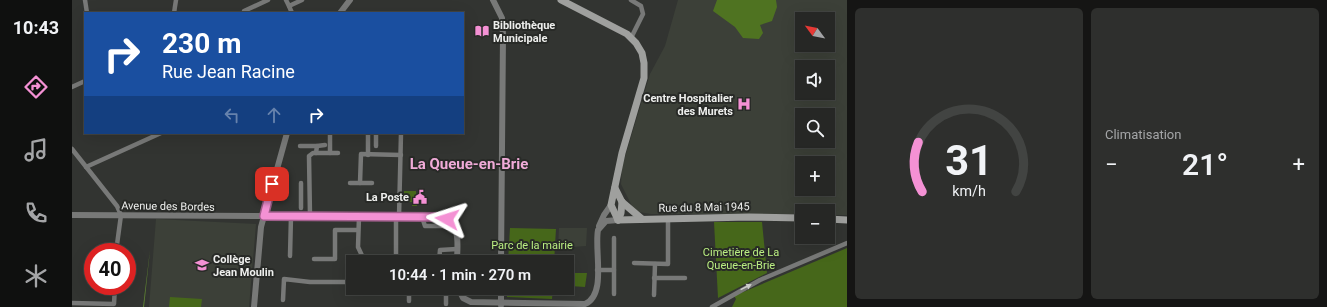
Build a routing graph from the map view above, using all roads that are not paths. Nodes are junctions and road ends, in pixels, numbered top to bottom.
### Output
1 (85, 0) edge
2 (176, 0) edge
3 (268, 0) edge
4 (286, 0) edge
5 (302, 0) edge
6 (350, 0) edge
7 (493, 0) edge
8 (561, 0) edge
9 (631, 0) edge
10 (289, 6) junction
11 (87, 12) edge
12 (174, 12) edge
13 (243, 12) edge
14 (292, 12) edge
15 (341, 12) edge
16 (631, 38) junction
17 (84, 82) edge
18 (72, 87) edge
19 (159, 134) edge
20 (287, 134) edge
21 (330, 134) edge
22 (368, 134) edge
23 (401, 134) edge
24 (376, 136) edge
25 (368, 139) junction
26 (300, 146) dead end
27 (317, 146) junction
28 (325, 146) dead end
29 (376, 146) dead end
30 (72, 149) edge
31 (316, 153) junction
32 (330, 153) junction
33 (338, 153) dead end
34 (368, 154) junction
35 (401, 155) junction
36 (86, 166) junction
37 (301, 183) dead end
38 (350, 183) dead end
39 (360, 183) junction
40 (372, 183) dead end
41 (616, 188) junction
42 (301, 197) junction
43 (308, 197) junction
44 (622, 202) junction
45 (611, 205) junction
46 (301, 208) dead end
47 (72, 215) edge
48 (121, 215) junction
49 (264, 216) junction
50 (291, 216) junction
51 (310, 216) junction
52 (359, 217) junction
53 (398, 217) junction
54 (422, 217) junction
55 (795, 218) edge
56 (642, 219) junction
57 (668, 219) junction
58 (835, 219) edge
59 (618, 220) junction
60 (847, 220) edge
61 (447, 226) dead end
62 (358, 230) junction
63 (598, 230) junction
64 (614, 238) dead end
65 (117, 243) edge
66 (847, 244) edge
67 (457, 249) junction
68 (362, 255) edge
69 (396, 255) edge
70 (440, 255) edge
71 (457, 255) edge
72 (501, 255) edge
73 (290, 256) dead end
74 (314, 259) dead end
75 (634, 263) dead end
76 (655, 264) junction
77 (597, 270) junction
78 (614, 270) junction
79 (654, 278) junction
80 (685, 278) dead end
81 (346, 282) edge
82 (614, 294) dead end
83 (114, 295) edge
84 (409, 295) edge
85 (446, 295) edge
86 (462, 295) edge
87 (502, 295) edge
88 (654, 295) dead end
89 (283, 300) dead end
90 (409, 301) dead end
91 (72, 303) edge
92 (446, 304) dead end
93 (501, 305) edge
94 (589, 305) edge
95 (254, 307) edge
96 (712, 307) edge

1 - 11 street
2 - 12 street
3 - 13 street
4 - 10 street
5 - 10 street
6 - 15 street
7 - 72 street
8 - 16 main road
9 - 16 street
10 - 14 street
16 - 41 main road
17 - 18 street
19 - 36 street
20 - 49 street
21 - 32 street
22 - 25 street
23 - 35 street
24 - 25 street
24 - 29 street
25 - 34 street
26 - 27 street
27 - 28 street
27 - 31 street
30 - 36 street
31 - 32 street
31 - 43 street
32 - 33 street
34 - 35 street
34 - 39 street
35 - 53 street
36 - 48 street
37 - 42 street
38 - 39 street
39 - 40 street
41 - 44 main road
41 - 45 main road
42 - 43 street
42 - 46 street
43 - 51 street
44 - 56 main road
44 - 59 main road
45 - 59 main road
45 - 63 street
47 - 48 street, Avenue des Bordes
48 - 49 street, Avenue des Bordes
48 - 65 street
49 - 50 street, Avenue des Bordes
49 - 95 street
50 - 51 street, Avenue des Bordes
50 - 73 street
51 - 52 street, Avenue des Bordes
52 - 53 street, Avenue des Bordes
52 - 62 street
53 - 54 street, Avenue des Bordes
53 - 69 street
54 - 61 street
54 - 67 street, Avenue des Bordes
55 - 57 main road, Rue du 8 Mai 1945
56 - 57 main road, Rue du 8 Mai 1945
56 - 59 main road, Rue du 8 Mai 1945
57 - 76 street
58 - 60 main road
59 - 63 street, Rue du 8 Mai 1945
62 - 68 street
62 - 74 street
63 - 77 street
64 - 78 street
96 -> 66 street
67 - 70 street
67 - 71 street, Avenue des Bordes
75 - 76 street
76 - 79 street
77 - 78 street
77 - 94 street
78 - 82 street
79 - 80 street
79 - 88 street
81 - 89 street
83 - 91 street
84 - 90 street
85 - 92 street
86 - 93 street
87 - 93 street
93 - 94 street

